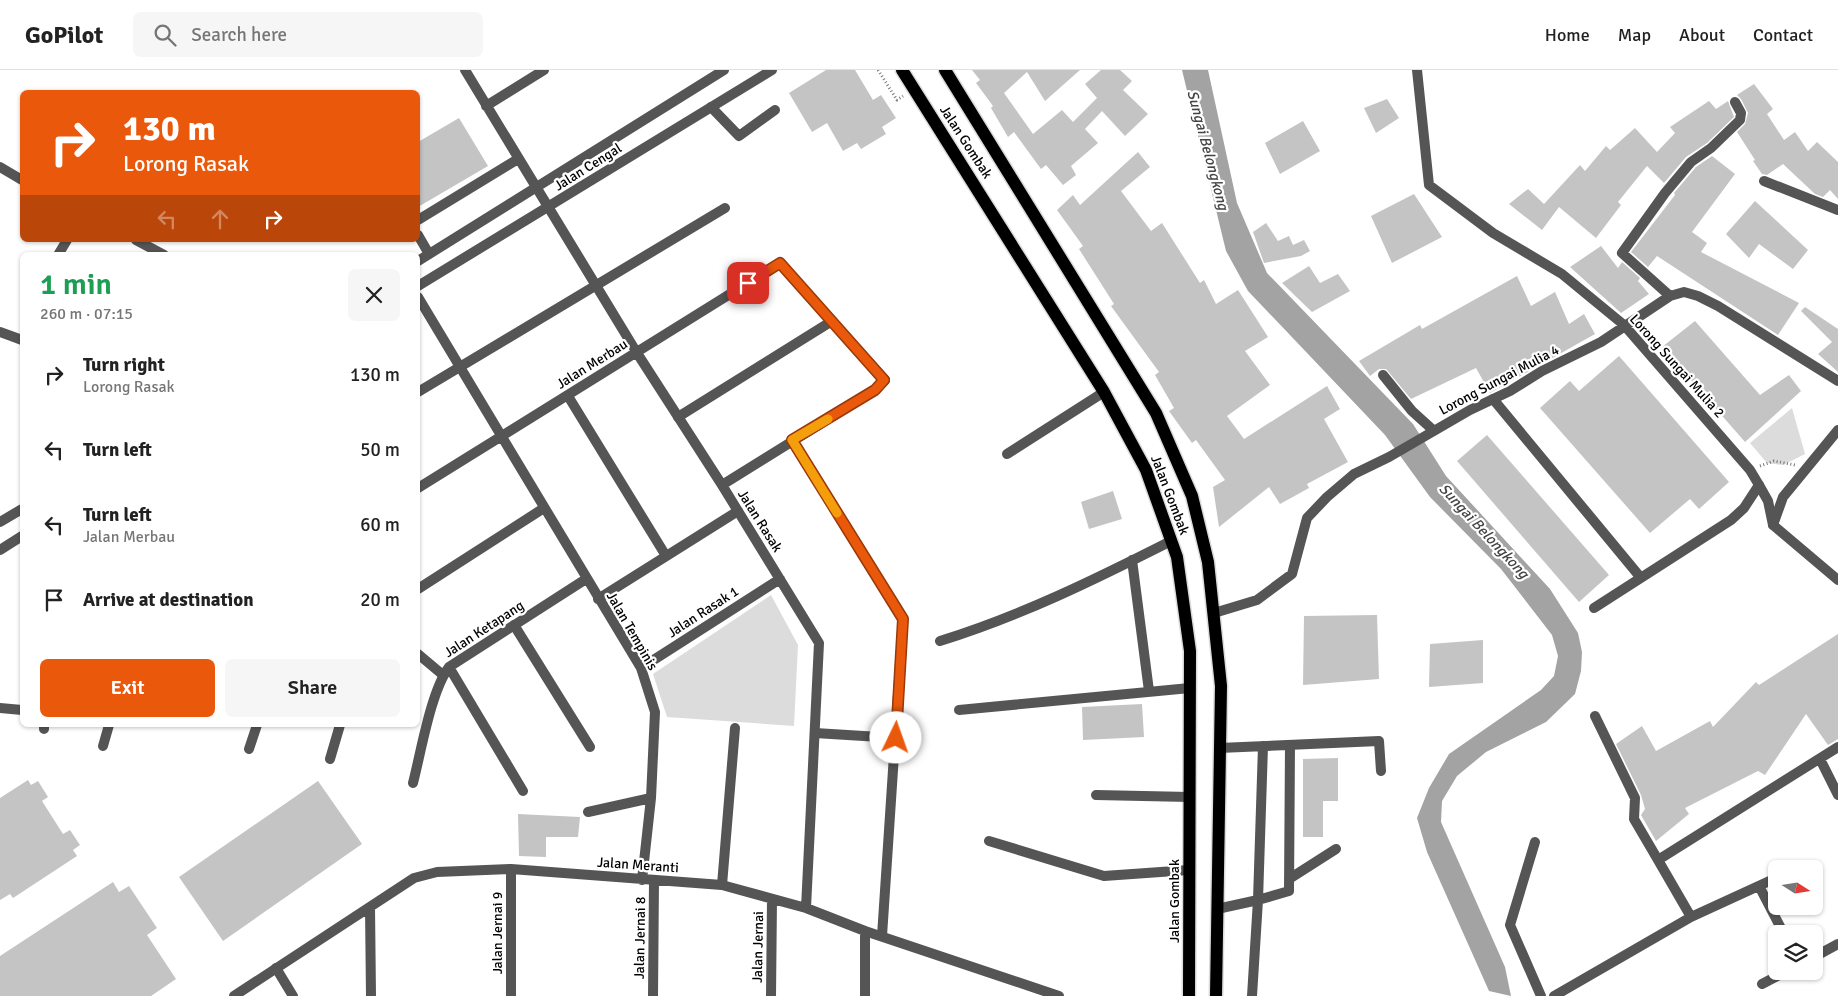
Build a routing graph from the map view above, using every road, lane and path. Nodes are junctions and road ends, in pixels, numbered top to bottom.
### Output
1 (465, 70) edge
2 (544, 70) edge
3 (724, 70) edge
4 (772, 70) edge
5 (878, 70) edge
6 (902, 70) edge
7 (945, 70) edge
8 (1417, 70) edge
9 (897, 100) dead end
10 (1735, 102) dead end
11 (486, 106) junction
12 (711, 107) junction
13 (775, 110) dead end
14 (518, 159) junction
15 (0, 167) edge
16 (20, 179) edge
17 (1764, 181) dead end
18 (536, 189) junction
19 (548, 207) junction
20 (725, 208) dead end
21 (1838, 210) edge
22 (420, 219) edge
23 (420, 238) edge
24 (140, 242) edge
25 (158, 252) edge
26 (429, 254) junction
27 (420, 260) edge
28 (420, 285) edge
29 (597, 286) junction
30 (1670, 296) junction
31 (420, 299) edge
32 (832, 321) junction
33 (1624, 325) junction
34 (0, 332) edge
35 (20, 339) edge
36 (637, 352) junction
37 (459, 366) junction
38 (1383, 375) dead end
39 (1838, 380) edge
40 (420, 391) edge
41 (1104, 392) junction
42 (568, 396) junction
43 (1493, 399) junction
44 (678, 417) junction
45 (1838, 430) edge
46 (1430, 432) junction
47 (502, 437) junction
48 (792, 440) junction
49 (1007, 454) dead end
50 (1807, 467) junction
51 (1750, 470) junction
52 (722, 485) junction
53 (1759, 485) junction
54 (420, 487) edge
55 (544, 508) junction
56 (20, 510) edge
57 (738, 511) junction
58 (0, 522) edge
59 (1773, 525) junction
60 (20, 537) edge
61 (1171, 541) junction
62 (0, 550) edge
63 (666, 556) junction
64 (1132, 560) junction
65 (1641, 578) junction
66 (586, 579) junction
67 (780, 579) junction
68 (1838, 580) edge
69 (420, 588) edge
70 (598, 599) junction
71 (1594, 608) dead end
72 (1214, 613) junction
73 (514, 625) junction
74 (940, 641) dead end
75 (420, 655) edge
76 (641, 668) junction
77 (446, 671) junction
78 (1190, 688) junction
79 (1149, 691) junction
80 (0, 708) edge
81 (20, 710) edge
82 (959, 710) dead end
83 (1595, 716) dead end
84 (108, 727) edge
85 (256, 727) edge
86 (339, 727) edge
87 (735, 728) dead end
88 (815, 733) junction
89 (896, 738) junction
90 (1290, 745) junction
91 (103, 746) dead end
92 (1263, 746) junction
93 (590, 747) dead end
94 (1838, 747) edge
95 (1219, 748) junction
96 (249, 749) dead end
97 (330, 759) dead end
98 (1820, 759) junction
99 (1381, 772) dead end
100 (414, 783) dead end
101 (523, 791) dead end
102 (1838, 794) edge
103 (1096, 796) dead end
104 (1190, 797) junction
105 (651, 798) junction
106 (588, 812) dead end
107 (989, 841) dead end
108 (1535, 842) dead end
109 (1336, 850) dead end
110 (1658, 860) junction
111 (511, 869) junction
112 (1189, 870) junction
113 (1289, 879) junction
114 (642, 880) junction
115 (654, 881) junction
116 (1768, 882) edge
117 (722, 886) junction
118 (1759, 886) junction
119 (772, 899) junction
120 (1258, 900) junction
121 (370, 907) junction
122 (806, 908) junction
123 (1217, 909) junction
124 (1691, 917) junction
125 (1779, 925) edge
126 (865, 931) junction
127 (882, 936) junction
128 (1838, 944) edge
129 (1823, 952) edge
130 (276, 968) junction
131 (1770, 980) edge
132 (1029, 984) junction
133 (1762, 984) dead end
134 (234, 996) edge
135 (293, 996) edge
136 (371, 996) edge
137 (511, 996) edge
138 (653, 996) edge
139 (771, 996) edge
140 (865, 996) edge
141 (1029, 996) edge
142 (1059, 996) edge
143 (1189, 996) edge
144 (1216, 996) edge
145 (1252, 996) edge
146 (1541, 996) edge
147 (1554, 996) edge

1 - 11 street, Jalan Rasak
2 - 11 street
3 - 18 street, Jalan Cengal
4 - 12 street, Jalan Cengal
5 - 9 path
6 - 41 main road, Jalan Gombak
7 - 72 main road, Jalan Gombak
8 - 33 street, Lorong Sungai Mulia 2
10 - 30 street
11 - 14 street, Jalan Rasak
12 - 13 street
12 - 19 street, Jalan Cengal
14 - 18 street, Jalan Rasak
14 - 22 street
15 - 16 street
17 - 21 street
18 - 19 street, Jalan Rasak
18 - 26 street, Jalan Cengal
19 - 28 street, Jalan Cengal
19 - 29 street, Jalan Rasak
20 - 29 street
23 - 26 street
24 - 25 street
26 - 27 street, Jalan Cengal
29 - 36 street, Jalan Rasak
29 - 37 street
30 - 33 street, Lorong Sungai Mulia 4
30 - 39 street
31 - 37 street, Jalan Tempinis
32 - 36 street, Jalan Merbau
32 - 44 street
32 - 48 street
33 - 43 street, Lorong Sungai Mulia 4
33 - 51 street, Lorong Sungai Mulia 2
34 - 35 street
36 - 42 street, Jalan Merbau
36 - 44 street, Jalan Rasak
37 - 40 street
37 - 47 street, Jalan Tempinis
38 - 46 street
41 - 49 street
41 - 61 main road, Jalan Gombak
42 - 47 street, Jalan Merbau
42 - 63 street
43 - 46 street, Lorong Sungai Mulia 4
43 - 65 street
44 - 52 street, Jalan Rasak
45 - 50 street
46 - 72 street, Lorong Sungai Mulia 4
47 - 54 street, Jalan Merbau
47 - 55 street, Jalan Tempinis
48 - 52 street
48 - 89 street
50 - 51 path
50 - 59 street
51 - 53 street, Lorong Sungai Mulia 2
52 - 57 street, Jalan Rasak
53 - 59 street, Lorong Sungai Mulia 2
53 - 65 street
55 - 66 street, Jalan Tempinis
55 - 69 street
56 - 58 street
57 - 63 street
57 - 67 street, Jalan Rasak
59 - 68 street
60 - 62 street
61 - 64 street
61 - 78 main road, Jalan Gombak
63 - 70 street
64 - 74 street
64 - 79 street
65 - 71 street
66 - 70 street, Jalan Tempinis
66 - 73 street, Jalan Ketapang
67 - 76 street, Jalan Rasak 1
67 - 88 street, Jalan Rasak
70 - 76 street, Jalan Tempinis
72 - 95 main road, Jalan Gombak
73 - 77 street, Jalan Ketapang
73 - 93 street
75 - 77 street
76 - 105 street, Jalan Tempinis
77 - 100 street, Jalan Ketapang
77 - 101 street
78 - 79 street
78 - 104 main road, Jalan Gombak
79 - 82 street
80 - 81 street
83 - 110 street
84 - 91 street
85 - 96 street
86 - 97 street
87 - 117 street
88 - 89 street
88 - 122 street, Jalan Rasak
89 - 127 street
90 - 92 street
90 - 99 street
90 - 113 street
92 - 95 street
92 - 120 street
94 - 98 street
95 - 123 main road, Jalan Gombak
98 - 102 street
98 - 110 street
103 - 104 street
104 - 112 main road, Jalan Gombak
105 - 106 street
105 - 114 street, Jalan Tempinis
107 - 112 street
108 - 146 street
109 - 113 street
110 - 124 street
111 - 114 street, Jalan Meranti
111 - 121 street, Jalan Meranti
111 - 137 street, Jalan Jernai 9
112 - 143 main road, Jalan Gombak
113 - 120 street
114 - 115 street, Jalan Meranti
115 - 117 street, Jalan Meranti
115 - 138 street, Jalan Jernai 8
116 - 118 street
117 - 119 street, Jalan Meranti
118 - 124 street
118 - 125 street
119 - 122 street, Jalan Meranti
119 - 139 street, Jalan Jernai
120 - 123 street
120 - 145 street
121 - 130 street, Jalan Meranti
121 - 136 street
122 - 126 street, Jalan Meranti
123 - 144 main road, Jalan Gombak
124 - 147 street
126 - 127 street, Jalan Meranti
126 - 140 street
127 - 132 street, Jalan Meranti
128 - 129 street
130 - 134 street, Jalan Meranti
130 - 135 street
131 - 133 street
132 - 141 street
132 - 142 street, Jalan Meranti

